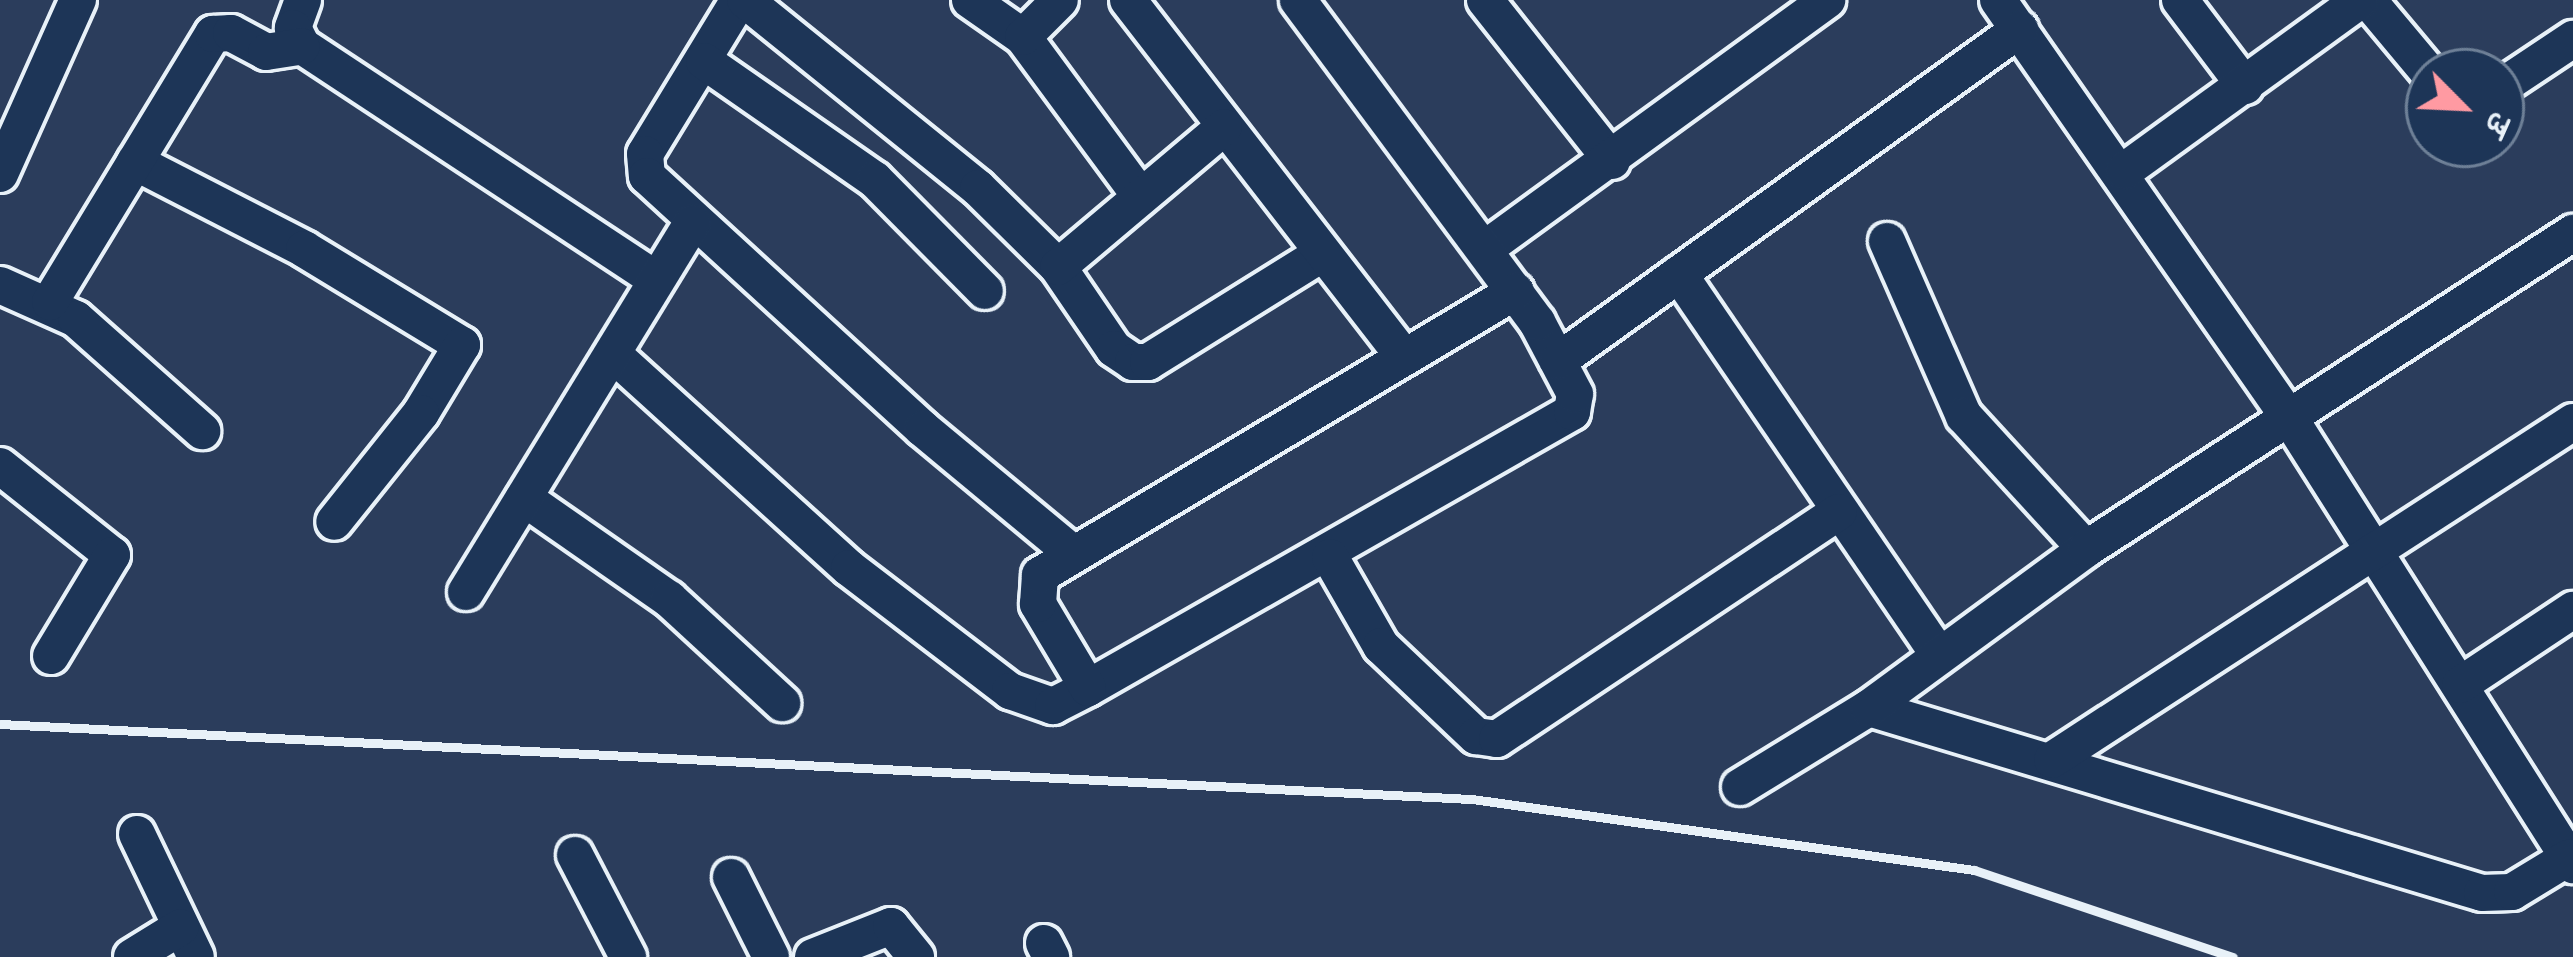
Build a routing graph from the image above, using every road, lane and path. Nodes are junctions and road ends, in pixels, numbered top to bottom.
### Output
1 (78, 0) edge
2 (303, 0) edge
3 (742, 0) edge
4 (970, 0) edge
5 (1060, 0) edge
6 (1128, 0) edge
7 (1298, 0) edge
8 (1485, 0) edge
9 (1827, 0) edge
10 (2180, 0) edge
11 (2364, 0) edge
12 (2009, 14) edge
13 (1024, 37) junction
14 (2573, 40) edge
15 (302, 46) junction
16 (2407, 48) edge
17 (704, 61) junction
18 (2525, 71) edge
19 (2245, 86) junction
20 (1224, 127) junction
21 (135, 161) junction
22 (1612, 161) junction
23 (2124, 171) junction
24 (0, 174) edge
25 (1138, 194) junction
26 (692, 223) junction
27 (2573, 233) edge
28 (1887, 241) dead end
29 (1486, 248) junction
30 (1320, 255) junction
31 (1058, 267) junction
32 (1679, 274) junction
33 (656, 279) junction
34 (0, 285) edge
35 (985, 291) dead end
36 (1516, 291) junction
37 (50, 302) junction
38 (614, 355) junction
39 (1404, 357) junction
40 (1558, 362) junction
41 (2292, 422) junction
42 (2573, 422) edge
43 (202, 431) dead end
44 (6, 483) edge
45 (524, 498) junction
46 (1839, 512) junction
47 (334, 522) dead end
48 (2086, 549) junction
49 (2374, 550) junction
50 (1071, 552) junction
51 (1330, 557) junction
52 (466, 592) dead end
53 (2573, 610) edge
54 (1938, 654) junction
55 (51, 656) dead end
56 (2460, 685) junction
57 (1088, 688) junction
58 (782, 703) dead end
59 (1869, 708) junction
60 (2052, 760) junction
61 (1740, 787) dead end
62 (137, 834) dead end
63 (2566, 841) edge
64 (575, 855) dead end
65 (731, 877) dead end
66 (189, 942) edge
67 (132, 957) edge
68 (628, 957) edge
69 (771, 957) edge
70 (813, 957) edge
71 (916, 957) edge

1 - 24 street
2 - 15 street
3 - 17 street
3 - 31 street
4 - 13 street
5 - 13 street
6 - 20 street
7 - 29 street
8 - 22 street
9 - 22 street
10 - 19 street
11 - 16 street
11 - 19 street
12 - 23 street
12 - 32 street
13 - 25 street
14 - 18 street
15 - 21 street
15 - 33 street
17 - 26 street
17 - 35 street
19 - 23 street
20 - 25 street
20 - 30 street
21 - 37 street
21 - 47 street
22 - 29 street
23 - 41 street
25 - 31 street
26 - 33 street
26 - 50 street
27 - 41 street
28 - 48 street
29 - 36 street
30 - 31 street
30 - 39 street
32 - 40 street
32 - 46 street
33 - 38 street
34 - 37 street
36 - 39 street
36 - 40 street
37 - 43 street
38 - 45 street
38 - 57 street
39 - 50 street
40 - 51 street
41 - 48 street
41 - 49 street
42 - 49 street
44 - 55 street
45 - 52 street
45 - 58 street
46 - 51 street
46 - 54 street
48 - 54 street
49 - 56 street
49 - 60 street
50 - 57 street
51 - 57 street
53 - 56 street
54 - 59 street
56 - 63 street
59 - 60 street
59 - 61 street
60 - 63 street
62 - 66 street
64 - 68 street
65 - 69 street
66 - 67 street
70 - 71 street

